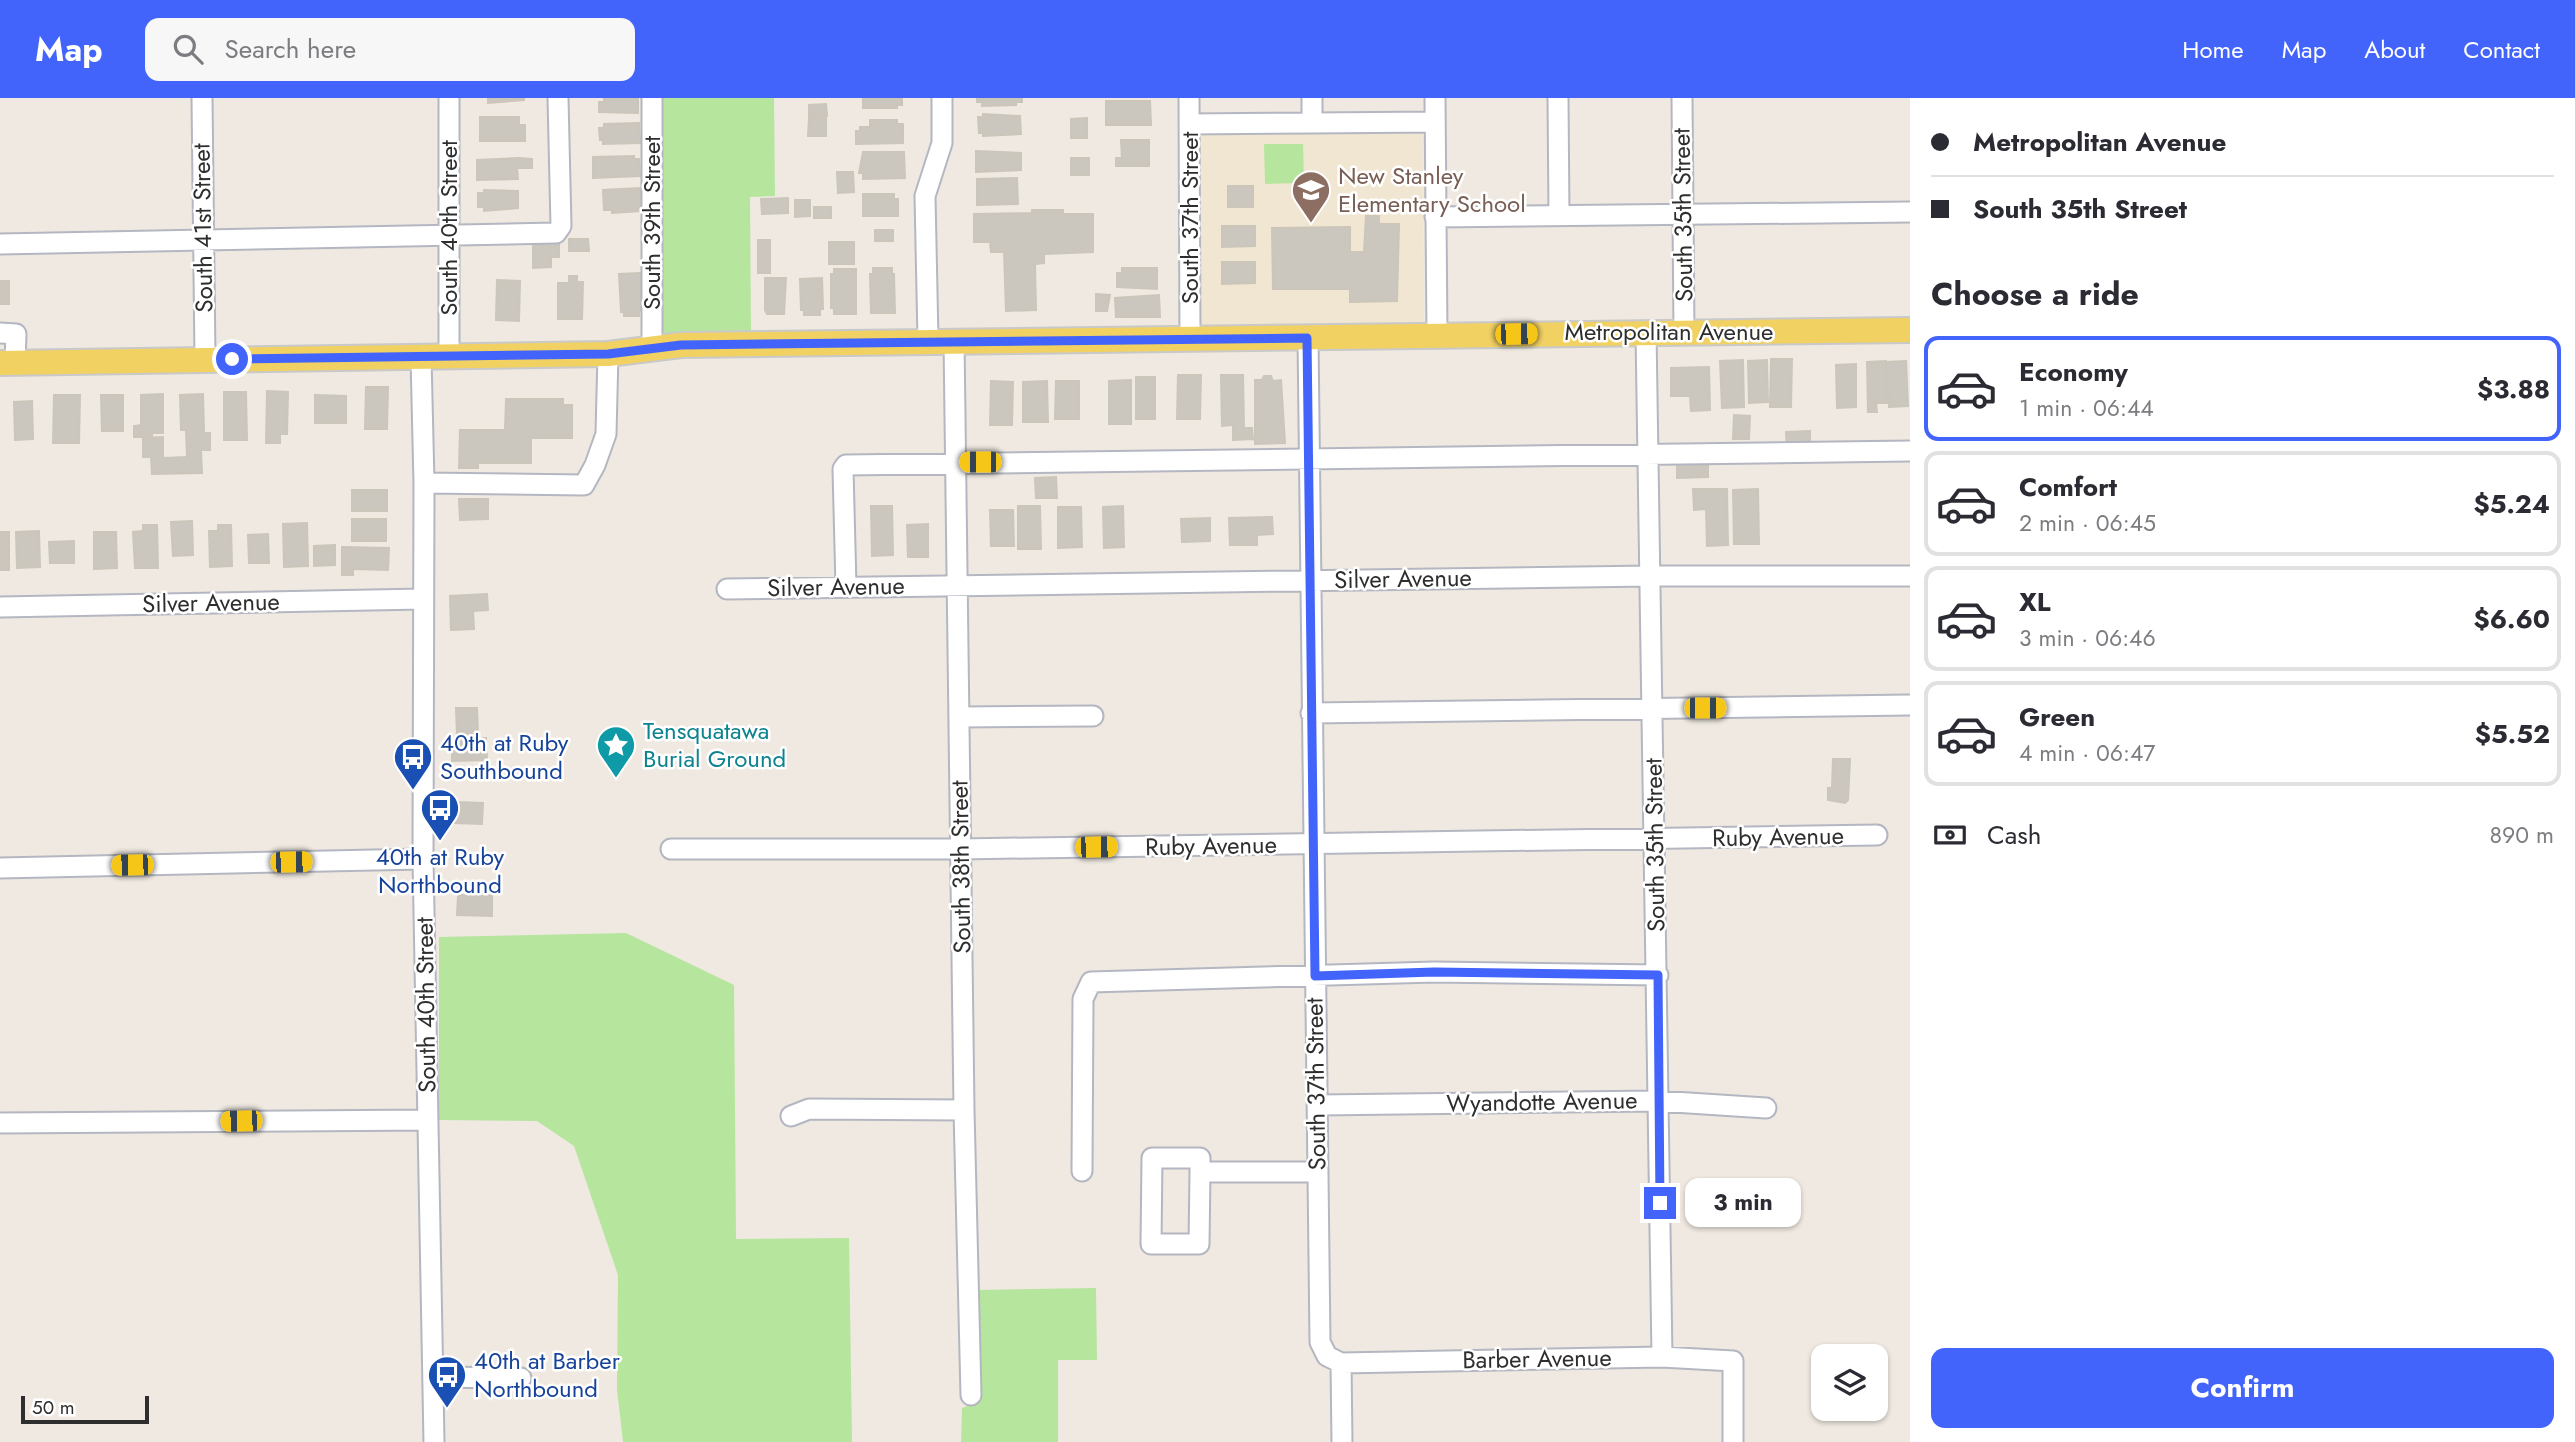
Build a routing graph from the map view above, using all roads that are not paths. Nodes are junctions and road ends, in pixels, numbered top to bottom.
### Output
1 (202, 98) edge
2 (449, 98) edge
3 (558, 98) edge
4 (652, 98) edge
5 (942, 98) edge
6 (1189, 98) edge
7 (1312, 98) edge
8 (1435, 98) edge
9 (1558, 98) edge
10 (1682, 98) edge
11 (1436, 122) junction
12 (1312, 123) junction
13 (1189, 124) junction
14 (1910, 212) edge
15 (1682, 214) junction
16 (1559, 215) junction
17 (1436, 217) junction
18 (451, 237) junction
19 (203, 240) junction
20 (0, 244) edge
21 (1910, 330) edge
22 (1647, 332) junction
23 (1684, 332) junction
24 (0, 333) edge
25 (1437, 335) junction
26 (1307, 338) junction
27 (1190, 339) junction
28 (928, 340) junction
29 (954, 340) junction
30 (652, 347) junction
31 (608, 354) junction
32 (421, 358) junction
33 (449, 358) junction
34 (205, 359) junction
35 (8, 363) edge
36 (1910, 451) edge
37 (1649, 454) junction
38 (1308, 459) junction
39 (955, 462) junction
40 (424, 483) junction
41 (1651, 576) junction
42 (1910, 576) edge
43 (1310, 580) junction
44 (957, 585) junction
45 (846, 587) junction
46 (727, 589) dead end
47 (423, 599) junction
48 (0, 607) edge
49 (1910, 705) edge
50 (1653, 708) junction
51 (1311, 713) junction
52 (1093, 716) dead end
53 (959, 717) junction
54 (1877, 835) dead end
55 (1655, 839) junction
56 (1314, 844) junction
57 (671, 849) dead end
58 (960, 849) junction
59 (423, 859) junction
60 (0, 868) edge
61 (1658, 975) junction
62 (1315, 976) junction
63 (1658, 1101) junction
64 (1318, 1105) junction
65 (1766, 1108) dead end
66 (964, 1110) junction
67 (791, 1116) dead end
68 (428, 1120) junction
69 (0, 1123) edge
70 (1082, 1171) dead end
71 (1200, 1172) junction
72 (1317, 1172) junction
73 (1662, 1357) junction
74 (1341, 1363) junction
75 (433, 1377) junction
76 (521, 1378) dead end
77 (971, 1395) dead end
78 (434, 1442) edge
79 (1342, 1442) edge
80 (1733, 1442) edge

1 - 19 street, South 41st Street
2 - 18 street, South 40th Street
3 - 18 street
4 - 30 street, South 39th Street
5 - 28 street
6 - 13 street, South 37th Street
7 - 12 street
8 - 11 street
9 - 16 street
10 - 15 street, South 35th Street
11 - 12 street
11 - 17 street
12 - 13 street
13 - 27 street, South 37th Street
14 - 15 street
15 - 16 street
15 - 23 street, South 35th Street
16 - 17 street
17 - 25 street
18 - 19 street
18 - 33 street, South 40th Street
19 - 20 street
19 - 34 street, South 41st Street
21 - 23 main road, Metropolitan Avenue
22 - 23 main road, Metropolitan Avenue
22 - 25 main road, Metropolitan Avenue
22 - 37 street, South 35th Street
24 - 35 street
25 - 26 main road, Metropolitan Avenue
26 - 27 main road, Metropolitan Avenue
26 - 38 street, South 37th Street
27 - 29 main road, Metropolitan Avenue
28 - 29 main road, Metropolitan Avenue
28 - 30 main road, Metropolitan Avenue
29 - 39 street, South 38th Street
30 - 31 main road, Metropolitan Avenue
31 - 33 main road, Metropolitan Avenue
31 - 40 street
32 - 33 main road, Metropolitan Avenue
32 - 34 main road, Metropolitan Avenue
32 - 40 street, South 40th Street
34 - 35 main road, Metropolitan Avenue
36 - 37 street
37 - 38 street
37 - 41 street, South 35th Street
38 - 39 street
38 - 43 street, South 37th Street
39 - 44 street, South 38th Street
39 - 45 street
40 - 47 street, South 40th Street
41 - 42 street, Silver Avenue
41 - 43 street, Silver Avenue
41 - 50 street, South 35th Street
43 - 44 street, Silver Avenue
43 - 51 street, South 37th Street
44 - 45 street, Silver Avenue
44 - 53 street, South 38th Street
45 - 46 street, Silver Avenue
47 - 48 street, Silver Avenue
47 - 59 street, South 40th Street
49 - 50 street
50 - 51 street
50 - 55 street, South 35th Street
51 - 56 street, South 37th Street
52 - 53 street
53 - 58 street, South 38th Street
54 - 55 street, Ruby Avenue
55 - 56 street, Ruby Avenue
55 - 61 street, South 35th Street
56 - 58 street, Ruby Avenue
56 - 62 street, South 37th Street
57 - 58 street, Ruby Avenue
58 - 66 street, South 38th Street
59 - 60 street
59 - 68 street, South 40th Street
61 - 62 street
61 - 63 street, South 35th Street
62 - 64 street, South 37th Street
62 - 70 street
63 - 64 street, Wyandotte Avenue
63 - 65 street, Wyandotte Avenue
63 - 73 street, South 35th Street
64 - 72 street, South 37th Street
66 - 67 street
66 - 77 street, South 38th Street
68 - 69 street
68 - 75 street, South 40th Street
71 - 71 street
71 - 72 street
72 - 74 street, South 37th Street
73 - 74 street, Barber Avenue
73 - 80 street, Barber Avenue
74 - 79 street
75 - 76 street
75 - 78 street, South 40th Street

